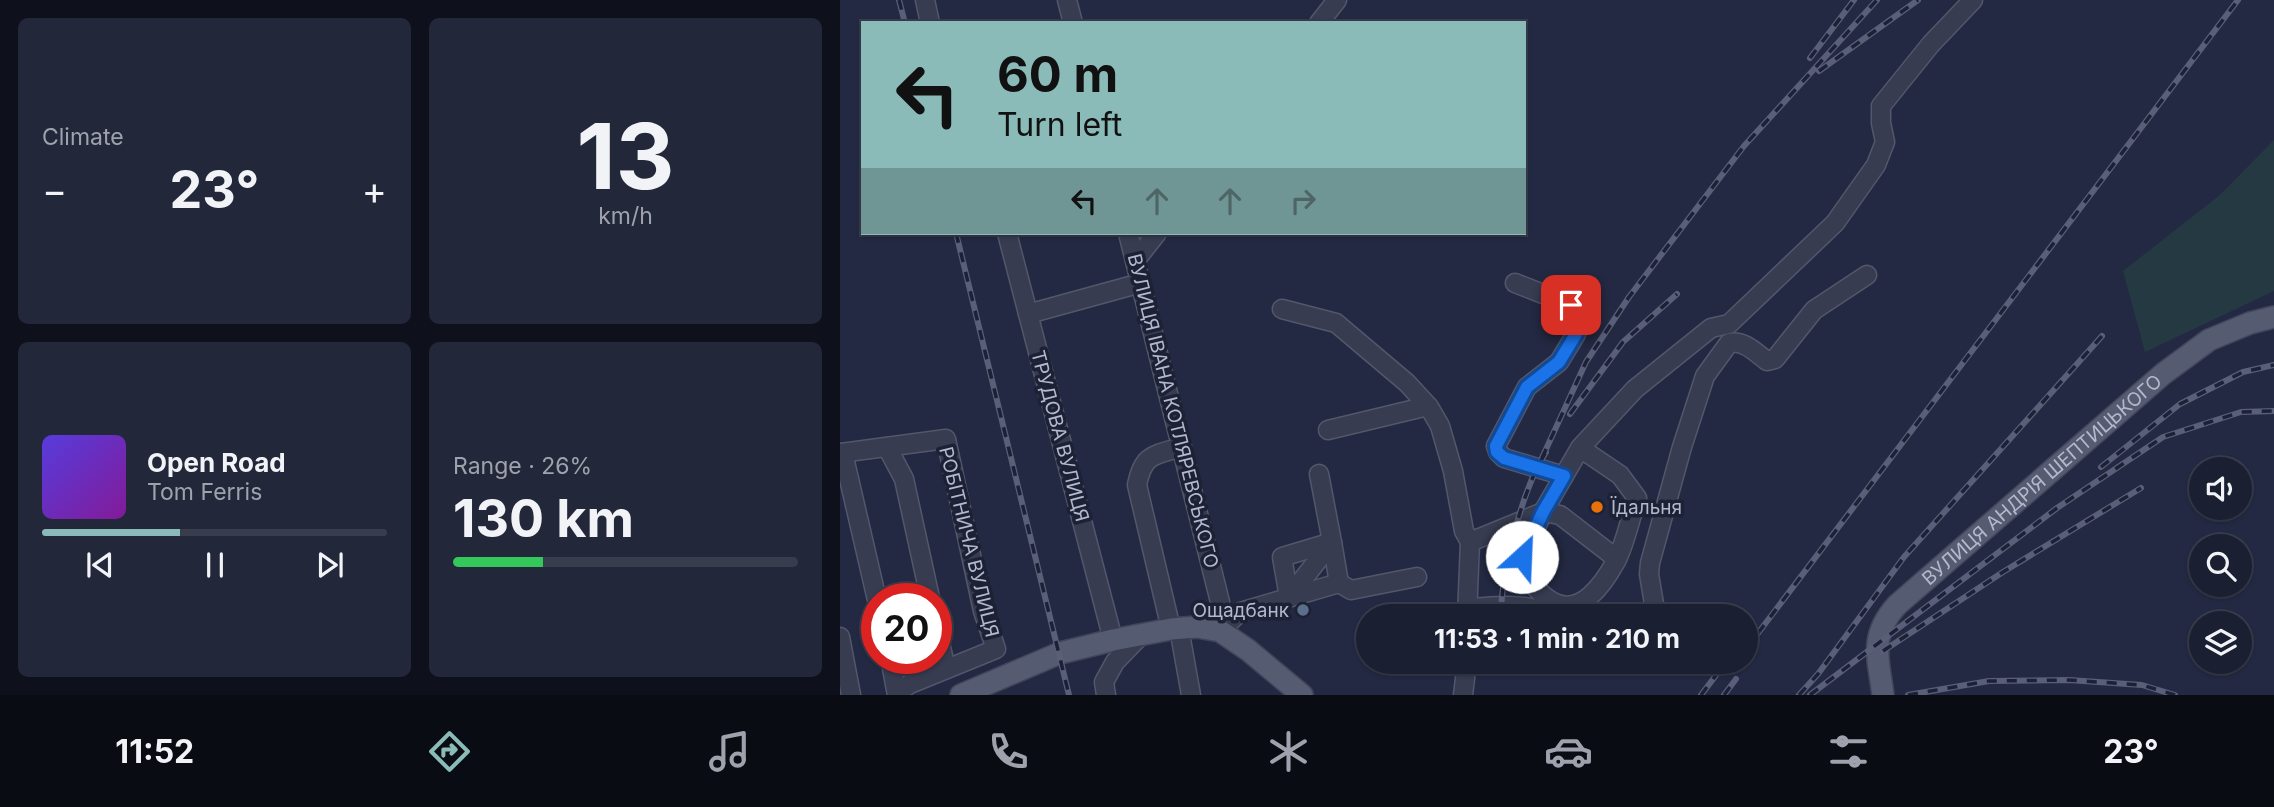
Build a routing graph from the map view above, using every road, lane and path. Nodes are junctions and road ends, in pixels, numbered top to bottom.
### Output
1 (925, 0) edge
2 (1067, 0) edge
3 (1338, 0) edge
4 (1973, 0) edge
5 (930, 21) edge
6 (1072, 21) edge
7 (1321, 21) edge
8 (1008, 235) edge
9 (1128, 235) edge
10 (1155, 235) edge
11 (1135, 261) junction
12 (1867, 275) dead end
13 (1141, 283) junction
14 (1515, 283) dead end
15 (1282, 309) dead end
16 (1028, 314) junction
17 (2274, 317) edge
18 (1429, 406) junction
19 (1328, 430) dead end
20 (887, 447) junction
21 (1182, 447) junction
22 (1580, 448) junction
23 (842, 453) edge
24 (1319, 474) dead end
25 (1564, 476) junction
26 (1543, 512) junction
27 (1332, 542) junction
28 (1470, 542) junction
29 (1618, 559) junction
30 (1417, 577) dead end
31 (873, 583) edge
32 (927, 583) edge
33 (1339, 583) junction
34 (1289, 597) junction
35 (1467, 604) edge
36 (1654, 604) edge
37 (1175, 629) junction
38 (1220, 631) junction
39 (1142, 634) junction
40 (840, 637) edge
41 (1113, 640) junction
42 (952, 667) edge
43 (893, 674) edge
44 (934, 674) edge
45 (1466, 674) edge
46 (897, 694) edge
47 (851, 695) edge
48 (961, 695) edge
49 (1107, 695) edge
50 (1191, 695) edge
51 (1302, 695) edge
52 (1463, 695) edge
53 (1883, 695) edge

1 - 5 street
2 - 6 street
3 - 7 street
4 - 22 street
8 - 16 street, ТРУДОВА ВУЛИЦЯ
9 - 11 street, ВУЛИЦЯ ІВАНА КОТЛЯРЕВСЬКОГО
10 - 11 street
11 - 13 street, ВУЛИЦЯ ІВАНА КОТЛЯРЕВСЬКОГО
12 - 36 street
13 - 16 street
13 - 21 street, ВУЛИЦЯ ІВАНА КОТЛЯРЕВСЬКОГО
14 - 25 street
15 - 18 street
16 - 41 street, ТРУДОВА ВУЛИЦЯ
17 - 53 main road, ВУЛИЦЯ АНДРІЯ ШЕПТИЦЬКОГО
18 - 19 street
18 - 28 street
20 - 23 street, РОБІТНИЧА ВУЛИЦЯ
20 - 32 street
20 - 42 street, РОБІТНИЧА ВУЛИЦЯ
21 - 37 street
21 - 38 street, ВУЛИЦЯ ІВАНА КОТЛЯРЕВСЬКОГО
22 - 25 street
22 - 29 street
23 - 31 street, РОБІТНИЧА ВУЛИЦЯ
24 - 27 street
25 - 26 street
26 - 28 street
26 - 29 street
26 - 29 street
27 - 33 street
27 - 34 street
27 - 34 street
28 - 35 street
30 - 33 street
33 - 34 street
34 - 38 street
37 - 38 main road
37 - 39 main road
37 - 50 street
38 - 51 main road
39 - 41 main road
39 - 49 street
40 - 47 street
41 - 48 main road
43 - 46 street, РОБІТНИЧА ВУЛИЦЯ
44 - 46 street, РОБІТНИЧА ВУЛИЦЯ
45 - 52 street

